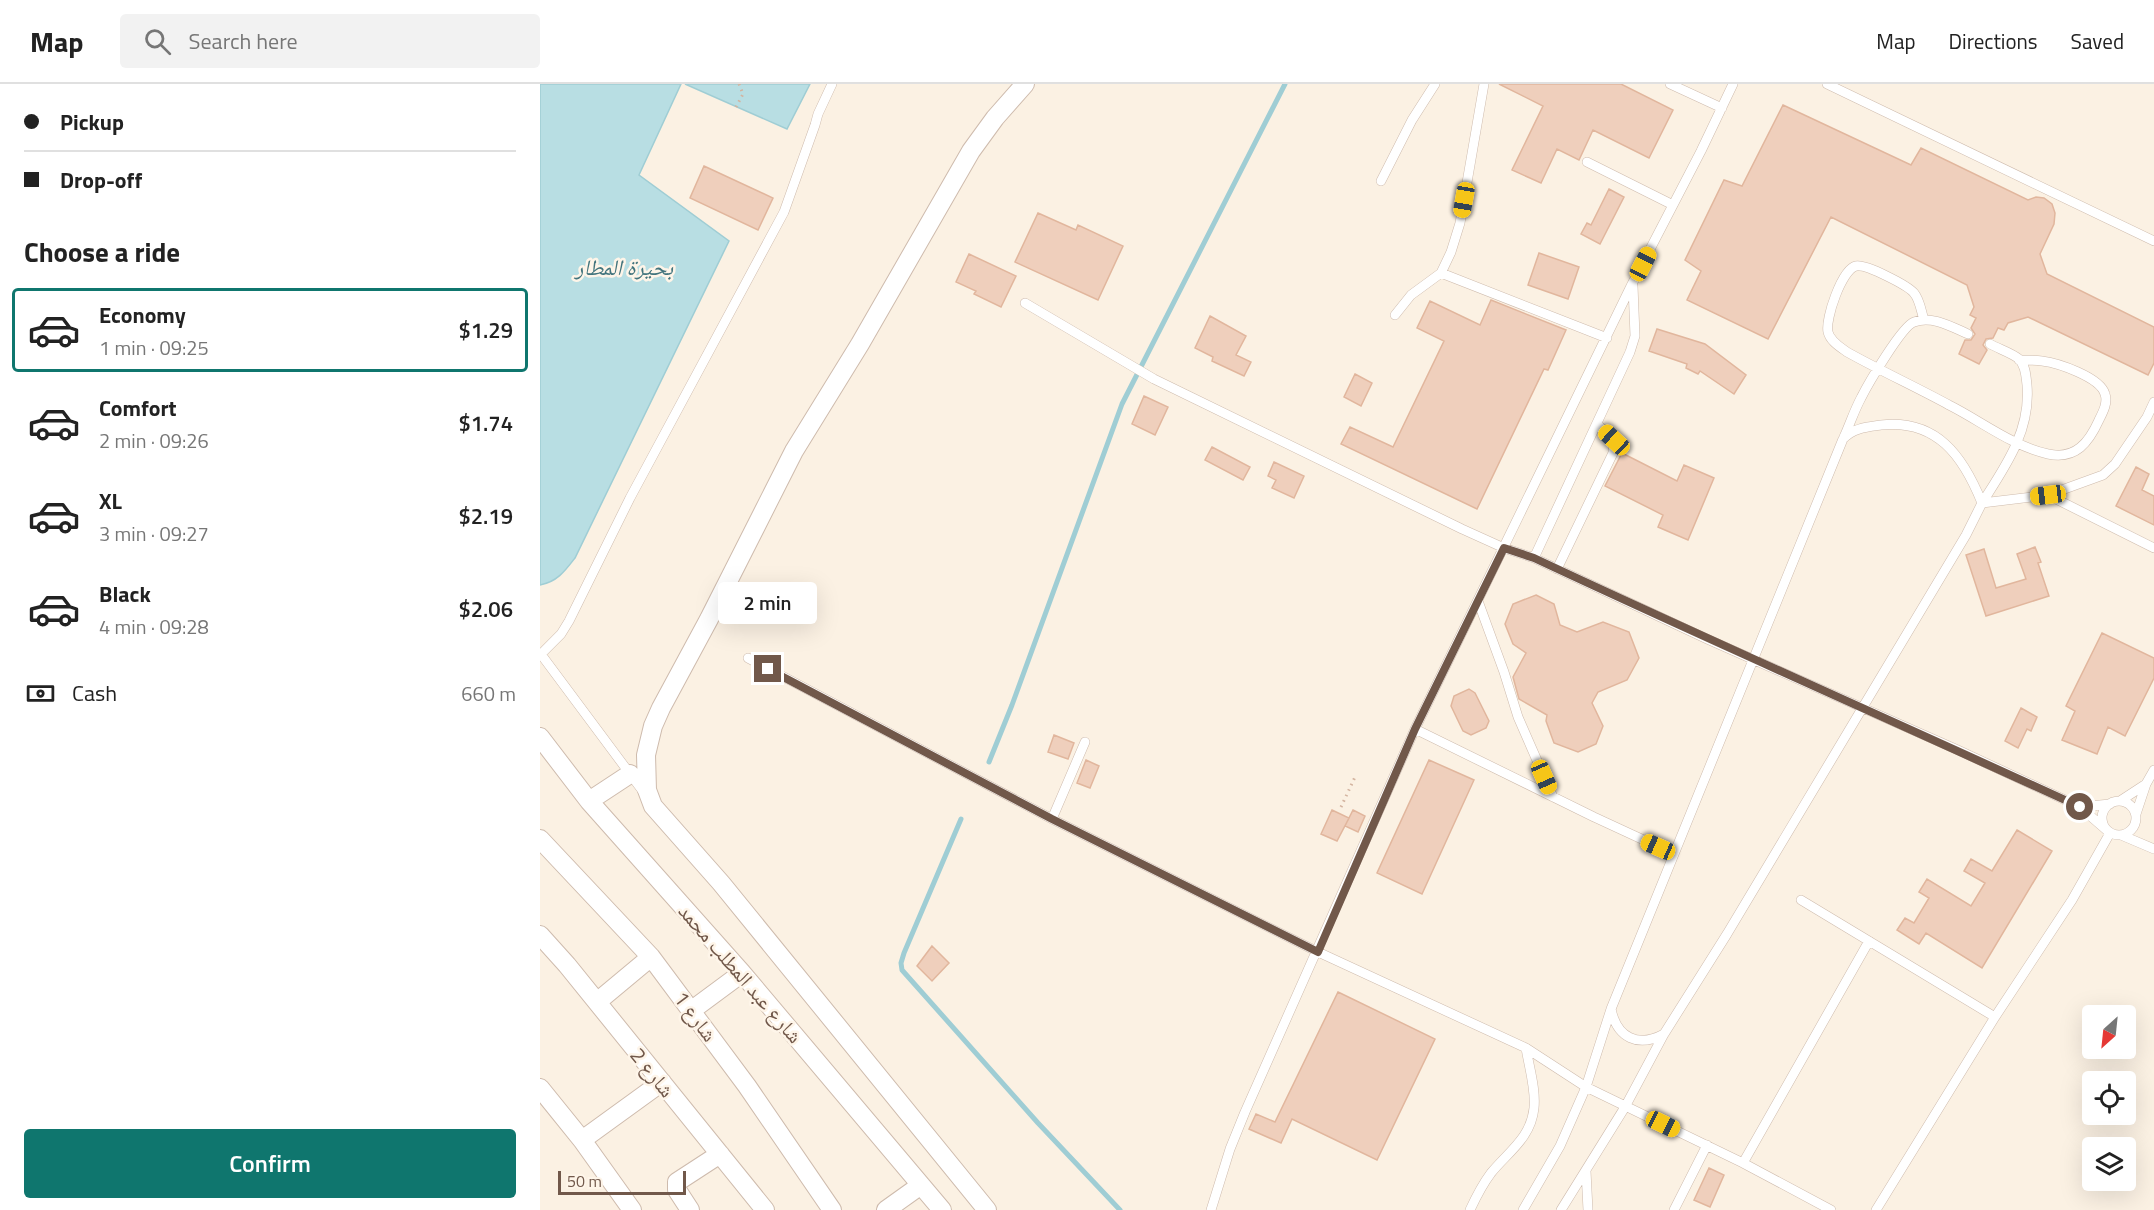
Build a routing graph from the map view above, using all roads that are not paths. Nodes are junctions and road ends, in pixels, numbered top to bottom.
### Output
1 (832, 84) edge
2 (1025, 84) edge
3 (1435, 84) edge
4 (1484, 84) edge
5 (1670, 84) edge
6 (1733, 84) edge
7 (1827, 84) edge
8 (1689, 88) edge
9 (1722, 108) junction
10 (1587, 162) dead end
11 (1382, 181) dead end
12 (1673, 205) junction
13 (2154, 241) edge
14 (1441, 273) junction
15 (1632, 284) junction
16 (1025, 303) dead end
17 (1395, 315) dead end
18 (1924, 320) junction
19 (1968, 334) dead end
20 (1607, 338) junction
21 (1990, 344) dead end
22 (2019, 360) junction
23 (1878, 370) junction
24 (2154, 402) edge
25 (1597, 424) junction
26 (1843, 439) junction
27 (2018, 443) junction
28 (2048, 495) junction
29 (1982, 503) junction
30 (1504, 548) junction
31 (2154, 548) edge
32 (1534, 558) junction
33 (1557, 569) junction
34 (1478, 601) junction
35 (541, 653) edge
36 (748, 658) dead end
37 (1752, 659) junction
38 (1862, 708) junction
39 (1415, 729) junction
40 (540, 737) edge
41 (1085, 742) dead end
42 (2154, 770) edge
43 (630, 774) junction
44 (2146, 784) junction
45 (1553, 797) junction
46 (589, 801) junction
47 (2120, 801) junction
48 (2110, 804) junction
49 (653, 806) junction
50 (2080, 807) junction
51 (2136, 814) junction
52 (1052, 819) junction
53 (2134, 826) junction
54 (2110, 832) junction
55 (2121, 835) junction
56 (540, 839) edge
57 (2144, 843) junction
58 (2154, 849) edge
59 (1674, 854) junction
60 (1801, 900) dead end
61 (540, 935) edge
62 (1869, 941) junction
63 (1318, 952) junction
64 (651, 957) junction
65 (742, 973) junction
66 (597, 1002) junction
67 (1611, 1009) junction
68 (692, 1010) junction
69 (1995, 1017) junction
70 (1664, 1035) junction
71 (1526, 1048) junction
72 (662, 1082) junction
73 (1586, 1087) junction
74 (540, 1088) edge
75 (1624, 1107) junction
76 (582, 1140) junction
77 (1707, 1145) junction
78 (720, 1154) junction
79 (1743, 1163) junction
80 (1586, 1169) junction
81 (921, 1185) junction
82 (939, 1209) edge
83 (632, 1210) edge
84 (690, 1210) edge
85 (765, 1210) edge
86 (832, 1210) edge
87 (886, 1210) edge
88 (987, 1210) edge
89 (1211, 1210) edge
90 (1470, 1210) edge
91 (1523, 1210) edge
92 (1561, 1210) edge
93 (1588, 1210) edge
94 (1674, 1210) edge
95 (1831, 1210) edge
96 (1876, 1210) edge

1 - 35 lane
2 - 49 street
3 - 11 lane
4 - 14 lane
5 - 8 lane
6 - 9 lane
7 - 13 lane
8 - 9 lane
9 - 12 lane
10 - 12 lane
12 - 15 lane
14 - 17 lane
14 - 20 lane
15 - 20 lane
15 - 25 lane
16 - 30 lane
18 - 19 lane
18 - 23 lane
18 - 23 lane
20 - 30 lane
21 - 22 lane
22 - 27 lane
22 - 27 lane
23 - 26 lane
23 - 27 lane
24 - 28 lane
25 - 32 lane
25 - 33 lane
26 - 29 lane
26 - 37 lane
27 - 29 lane
28 - 29 lane
28 - 31 lane
29 - 38 lane
30 - 32 lane
30 - 34 lane
32 - 33 lane
33 - 37 lane
34 - 39 lane
34 - 45 lane
35 - 43 lane
36 - 52 lane
37 - 38 lane
37 - 59 lane
38 - 50 lane
38 - 70 lane
39 - 45 lane
39 - 63 lane
40 - 46 street, شارع عبد المطلب محمد
41 - 52 lane
42 - 44 lane
43 - 46 street
43 - 49 lane
44 - 47 lane
44 - 51 lane
45 - 59 lane
46 - 65 street, شارع عبد المطلب محمد
47 - 48 lane
47 - 51 lane
48 - 50 lane
48 - 54 lane
49 - 88 street
50 - 54 lane
51 - 53 lane
52 - 63 lane
53 - 55 lane
53 - 57 lane
54 - 55 lane
54 - 69 lane
55 - 57 lane
56 - 64 street, شارع 1
57 - 58 lane
59 - 67 lane
60 - 62 lane
61 - 66 street, شارع 2
62 - 69 lane
62 - 79 lane
63 - 71 lane
63 - 89 lane
64 - 66 street
64 - 68 street, شارع 1
65 - 68 street
65 - 81 street, شارع عبد المطلب محمد
66 - 72 street, شارع 2
67 - 70 lane
67 - 73 lane
68 - 86 street, شارع 1
69 - 96 lane
70 - 75 lane
71 - 73 lane
71 - 90 lane
72 - 76 street
72 - 78 street, شارع 2
73 - 75 lane
73 - 91 lane
74 - 76 street
75 - 77 lane
75 - 80 lane
76 - 83 street
77 - 79 lane
77 - 94 lane
78 - 84 street
78 - 85 street, شارع 2
79 - 95 lane
80 - 92 lane
80 - 93 lane
81 - 82 street, شارع عبد المطلب محمد
81 - 87 street

